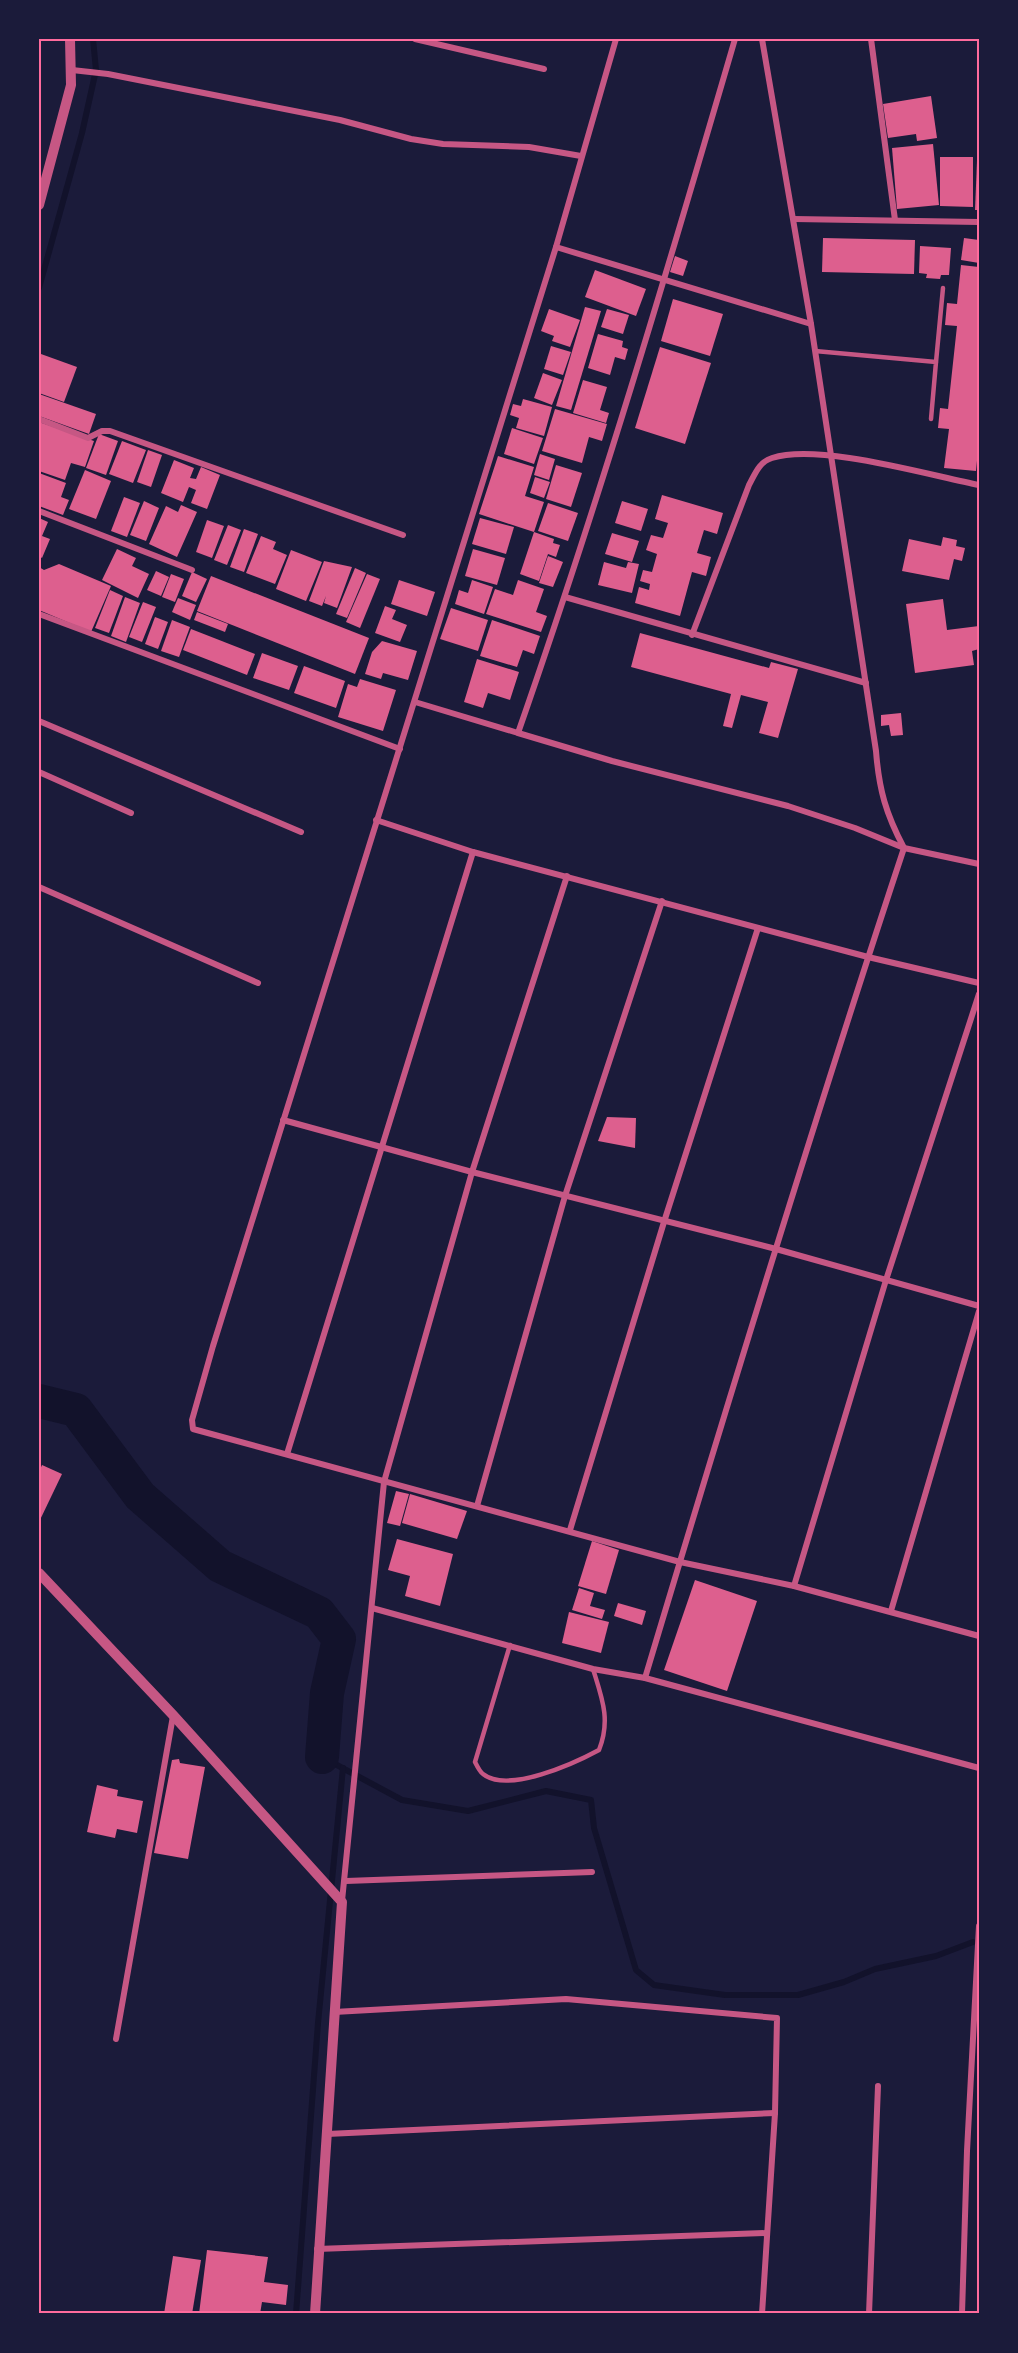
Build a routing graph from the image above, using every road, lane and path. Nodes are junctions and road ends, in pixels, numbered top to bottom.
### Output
1 (70, 39) edge
2 (416, 39) edge
3 (616, 39) edge
4 (735, 39) edge
5 (762, 39) edge
6 (871, 39) edge
7 (72, 69) junction
8 (544, 69) dead end
9 (580, 156) junction
10 (39, 205) edge
11 (794, 219) junction
12 (895, 220) junction
13 (979, 222) edge
14 (556, 247) junction
15 (664, 281) junction
16 (943, 288) dead end
17 (811, 324) junction
18 (815, 351) junction
19 (936, 362) junction
20 (39, 419) edge
21 (931, 419) dead end
22 (832, 455) junction
23 (979, 484) edge
24 (39, 511) edge
25 (403, 535) dead end
26 (192, 570) dead end
27 (565, 597) junction
28 (39, 614) edge
29 (692, 635) junction
30 (866, 683) junction
31 (415, 702) junction
32 (39, 721) edge
33 (518, 733) junction
34 (400, 750) junction
35 (39, 772) edge
36 (131, 813) dead end
37 (376, 820) junction
38 (300, 832) dead end
39 (904, 848) junction
40 (473, 852) junction
41 (979, 864) edge
42 (567, 876) junction
43 (39, 887) edge
44 (662, 902) junction
45 (758, 928) junction
46 (868, 957) junction
47 (979, 983) edge
48 (258, 984) dead end
49 (979, 994) edge
50 (283, 1120) junction
51 (383, 1146) junction
52 (472, 1172) junction
53 (565, 1196) junction
54 (664, 1222) junction
55 (776, 1249) junction
56 (886, 1280) junction
57 (979, 1306) edge
58 (979, 1311) edge
59 (286, 1454) junction
60 (384, 1482) junction
61 (477, 1506) junction
62 (570, 1530) junction
63 (680, 1562) junction
64 (39, 1573) edge
65 (794, 1586) junction
66 (372, 1608) junction
67 (891, 1611) junction
68 (979, 1636) edge
69 (510, 1645) junction
70 (593, 1669) junction
71 (645, 1678) junction
72 (173, 1715) junction
73 (979, 1768) edge
74 (592, 1872) dead end
75 (346, 1881) junction
76 (342, 1902) junction
77 (979, 1926) edge
78 (333, 2012) junction
79 (116, 2039) dead end
80 (878, 2086) dead end
81 (775, 2113) junction
82 (327, 2134) junction
83 (766, 2233) junction
84 (317, 2249) junction
85 (315, 2314) edge
86 (762, 2314) edge
87 (870, 2314) edge
88 (962, 2314) edge

1 - 7 street
2 - 8 street
3 - 9 street
4 - 15 street
5 - 11 street
6 - 12 street
7 - 9 street
7 - 10 street
9 - 14 street
11 - 12 street
11 - 17 street
12 - 13 street
14 - 15 street
14 - 31 street
15 - 17 street
15 - 27 street
16 - 19 lane
17 - 18 street
18 - 19 lane
18 - 22 street
19 - 21 lane
20 - 25 street
22 - 23 street
22 - 29 street
22 - 30 street
24 - 26 street
27 - 29 street
27 - 33 street
28 - 34 street
29 - 30 street
30 - 39 street
31 - 33 street
31 - 34 street
32 - 38 street
33 - 39 street
34 - 37 street
35 - 36 street
37 - 40 street
37 - 50 street
39 - 41 street
39 - 46 street
40 - 42 street
40 - 51 street
42 - 44 street
42 - 52 street
43 - 48 street
44 - 45 street
44 - 53 street
45 - 46 street
45 - 54 street
46 - 47 street
46 - 55 street
49 - 56 street
50 - 51 street
50 - 59 street
51 - 52 street
51 - 59 street
52 - 53 street
52 - 60 street
53 - 54 street
53 - 61 street
54 - 55 street
54 - 62 street
55 - 56 street
55 - 63 street
56 - 57 street
56 - 65 street
58 - 67 street
59 - 60 street
60 - 61 street
60 - 66 street
61 - 62 street
62 - 63 street
63 - 65 street
63 - 71 street
64 - 72 street
65 - 67 street
66 - 69 street
66 - 75 street
67 - 68 street
69 - 70 street
69 - 70 lane
70 - 71 street
71 - 73 street
72 - 76 street
72 - 79 street
74 - 75 street
75 - 76 street
76 - 78 street
77 - 88 street
78 - 81 street
78 - 82 street
80 - 87 street
81 - 82 street
81 - 83 street
82 - 84 street
83 - 84 street
83 - 86 street
84 - 85 street

